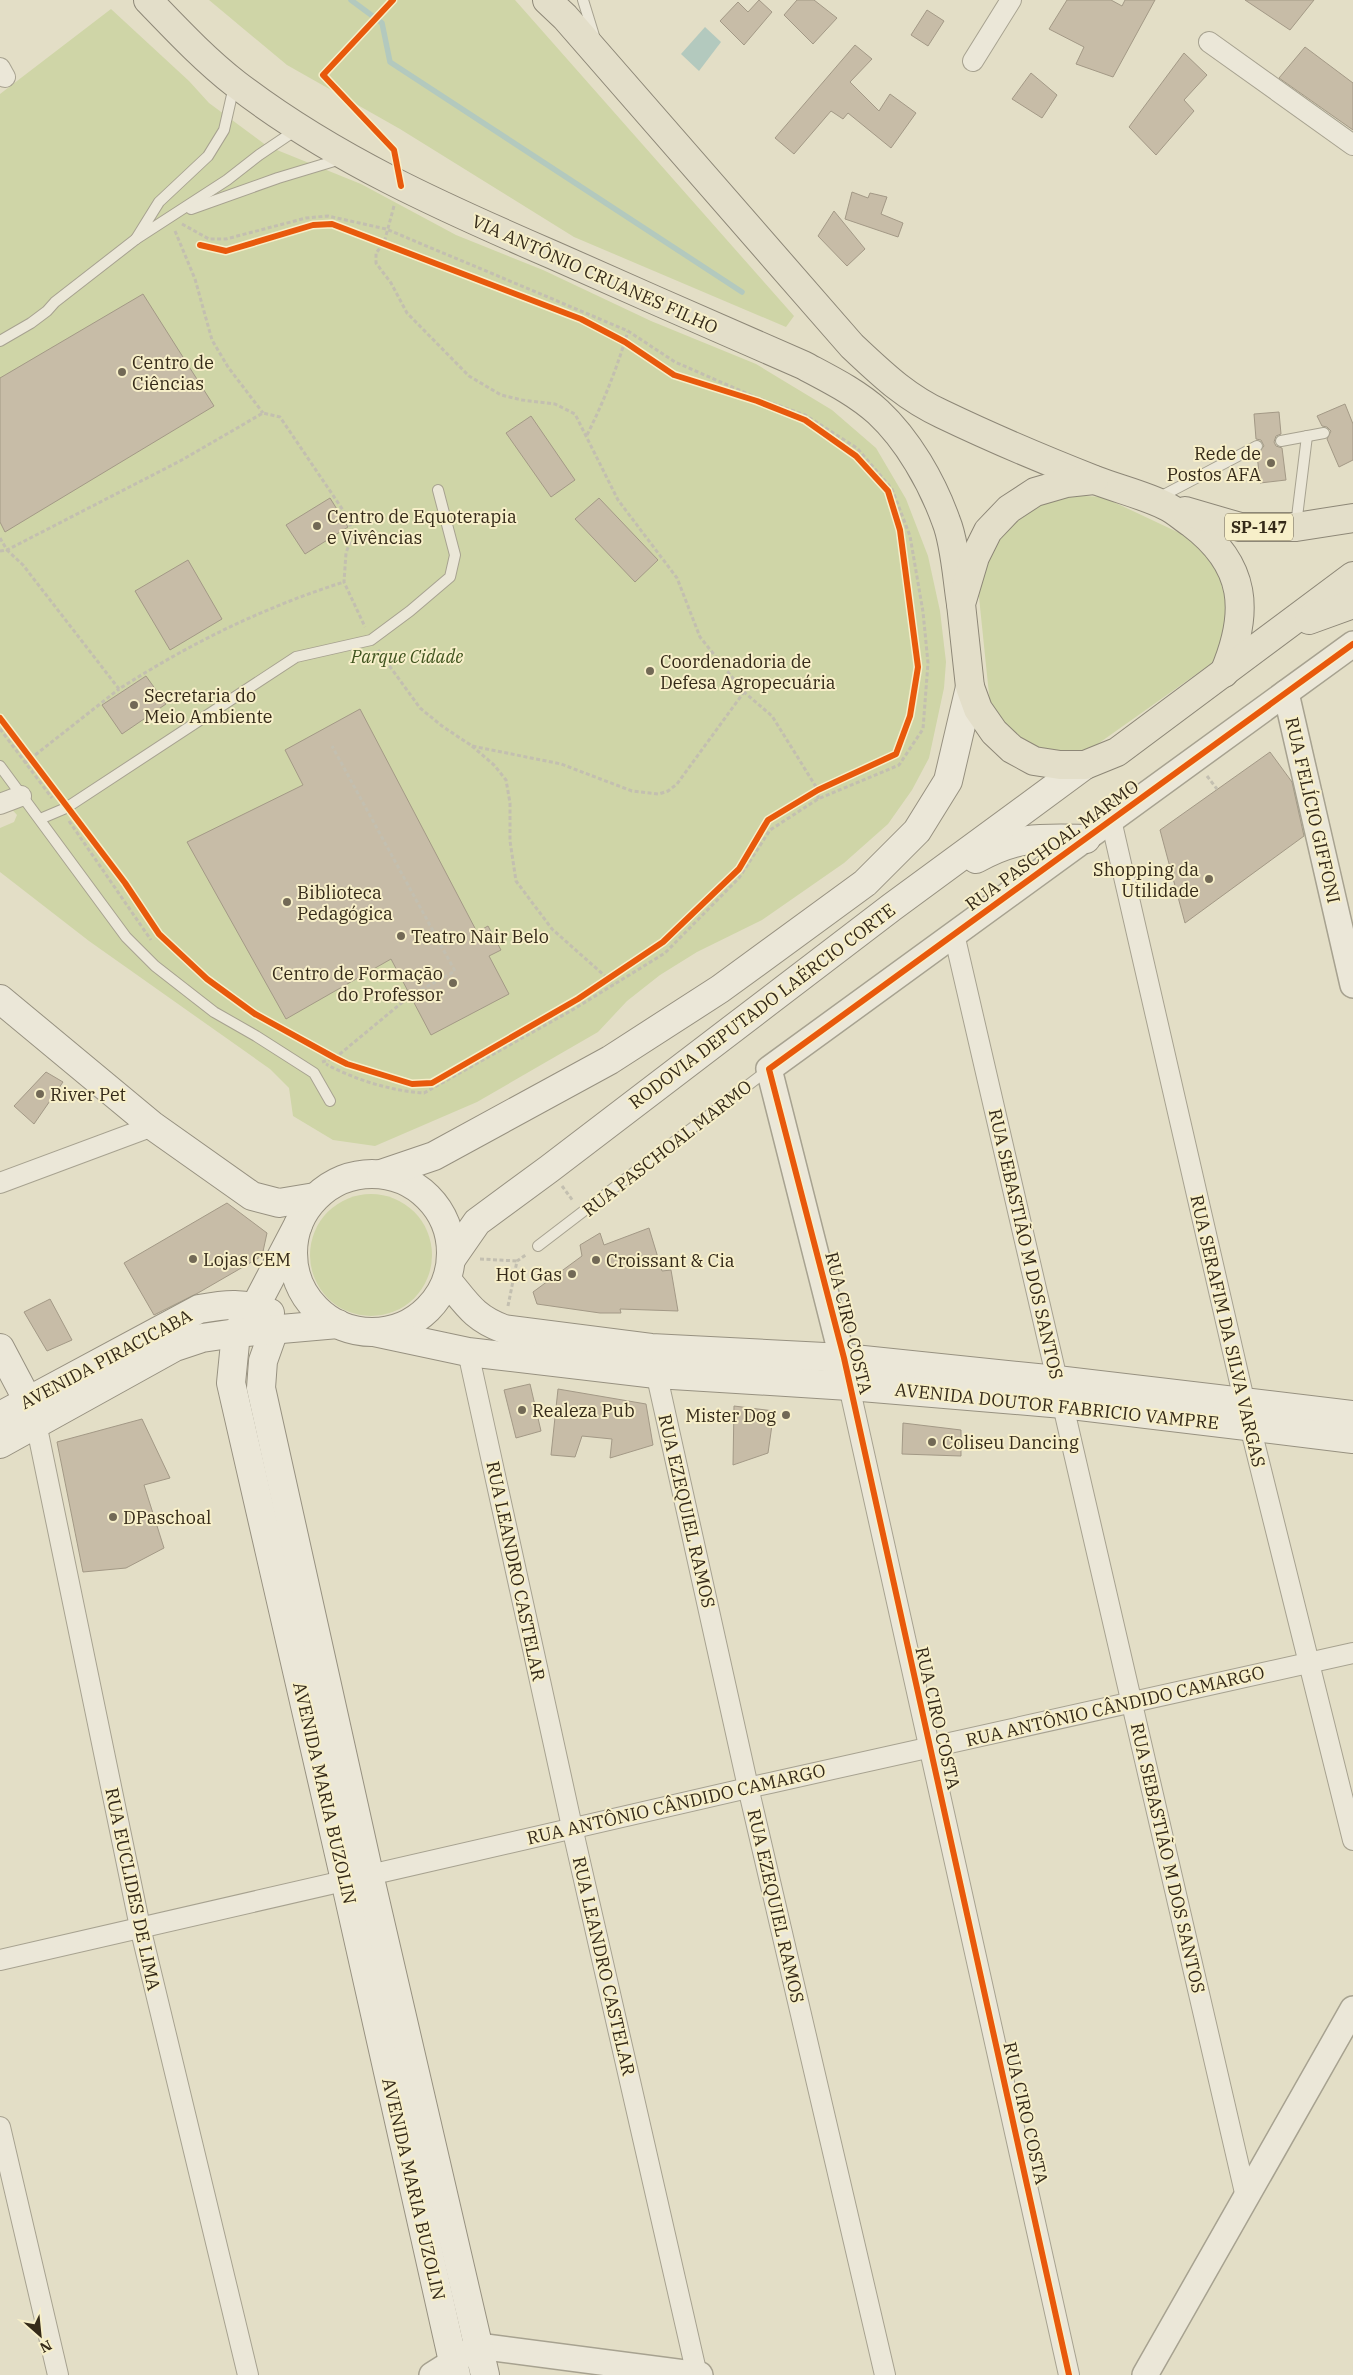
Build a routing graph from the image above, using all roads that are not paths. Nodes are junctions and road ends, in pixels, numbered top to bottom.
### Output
1 (148, 0) edge
2 (547, 0) edge
3 (583, 0) edge
4 (1011, 0) edge
5 (1210, 42) dead end
6 (602, 59) junction
7 (973, 61) dead end
8 (235, 83) junction
9 (299, 128) junction
10 (1353, 145) edge
11 (348, 157) junction
12 (159, 202) junction
13 (169, 216) junction
14 (136, 239) junction
15 (0, 341) edge
16 (1324, 433) dead end
17 (1308, 436) junction
18 (1281, 441) dead end
19 (1256, 446) dead end
20 (1094, 480) junction
21 (438, 490) dead end
22 (1160, 504) junction
23 (1353, 518) edge
24 (1296, 528) junction
25 (1353, 576) edge
26 (961, 604) junction
27 (1353, 604) edge
28 (1279, 631) junction
29 (1353, 644) edge
30 (1224, 673) junction
31 (970, 686) junction
32 (1286, 693) junction
33 (1085, 765) junction
34 (0, 766) edge
35 (21, 796) junction
36 (0, 804) edge
37 (40, 819) junction
38 (1111, 820) junction
39 (1086, 839) junction
40 (892, 907) junction
41 (954, 934) junction
42 (1353, 985) edge
43 (0, 999) edge
44 (769, 1069) junction
45 (330, 1101) dead end
46 (153, 1126) junction
47 (381, 1174) junction
48 (0, 1183) edge
49 (315, 1197) junction
50 (298, 1225) junction
51 (538, 1246) road end
52 (450, 1269) junction
53 (255, 1307) junction
54 (338, 1324) junction
55 (300, 1326) junction
56 (274, 1330) junction
57 (374, 1332) junction
58 (236, 1333) junction
59 (0, 1348) edge
60 (468, 1352) junction
61 (844, 1358) junction
62 (653, 1361) junction
63 (849, 1386) junction
64 (1060, 1392) junction
65 (32, 1412) junction
66 (1247, 1414) junction
67 (1353, 1415) edge
68 (0, 1416) edge
69 (1353, 1439) edge
70 (0, 1444) edge
71 (1353, 1653) edge
72 (1308, 1663) junction
73 (1132, 1702) junction
74 (930, 1749) junction
75 (748, 1787) junction
76 (572, 1827) junction
77 (1353, 1840) edge
78 (357, 1877) junction
79 (140, 1927) junction
80 (0, 1960) edge
81 (1353, 2010) edge
82 (0, 2127) edge
83 (1246, 2197) junction
84 (478, 2346) junction
85 (447, 2371) edge
86 (58, 2375) edge
87 (248, 2375) edge
88 (485, 2375) edge
89 (698, 2375) edge
90 (885, 2375) edge
91 (1069, 2375) edge
92 (1146, 2375) edge

1 - 8 main road, VIA ANTÔNIO CRUANES FILHO
2 - 6 main road
3 - 6 lane
4 - 7 street
5 - 10 street
6 - 20 main road
8 - 9 main road, VIA ANTÔNIO CRUANES FILHO
8 - 12 lane
9 - 11 main road, VIA ANTÔNIO CRUANES FILHO
9 - 13 lane
11 - 13 lane
11 - 26 main road, VIA ANTÔNIO CRUANES FILHO
12 - 13 lane
12 - 14 lane
13 - 14 lane
14 - 15 lane
16 - 17 lane
17 - 18 lane
17 - 24 lane
19 - 22 lane
20 - 22 main road
20 - 26 main road
21 - 37 lane
22 - 24 main road, SP-147
22 - 30 main road
23 - 24 main road, SP-147
25 - 28 main road
26 - 31 main road, VIA ANTÔNIO CRUANES FILHO
27 - 28 main road
28 - 30 main road
29 - 32 street, RUA PASCHOAL MARMO
30 - 33 main road
31 - 33 main road, VIA ANTÔNIO CRUANES FILHO
31 - 47 main road, RODOVIA DEPUTADO LAÉRCIO CORTE
32 - 38 street, RUA PASCHOAL MARMO
32 - 42 street, RUA FELÍCIO GIFFONI
33 - 40 main road, RODOVIA DEPUTADO LAÉRCIO CORTE
34 - 35 lane
35 - 36 street
35 - 37 lane
37 - 45 lane
38 - 39 street, RUA PASCHOAL MARMO
38 - 66 street, RUA SERAFIM DA SILVA VARGAS
39 - 40 main road
39 - 41 street, RUA PASCHOAL MARMO
40 - 52 main road, RODOVIA DEPUTADO LAÉRCIO CORTE
41 - 44 street, RUA PASCHOAL MARMO
41 - 64 street, RUA SEBASTIÃO M DOS SANTOS
43 - 46 main road
44 - 51 lane, RUA PASCHOAL MARMO
44 - 61 street, RUA CIRO COSTA
46 - 48 street
46 - 49 main road
47 - 49 main road
47 - 52 main road
49 - 50 main road
50 - 53 main road
50 - 54 main road
52 - 57 main road
52 - 62 main road, AVENIDA DOUTOR FABRICIO VAMPRE
53 - 55 main road, AVENIDA PIRACICABA
53 - 58 main road
53 - 65 main road, AVENIDA PIRACICABA
54 - 55 main road, AVENIDA PIRACICABA
54 - 57 main road
55 - 56 main road, AVENIDA PIRACICABA
56 - 58 main road, AVENIDA PIRACICABA
56 - 78 main road, AVENIDA MARIA BUZOLIN
57 - 60 main road, AVENIDA DOUTOR FABRICIO VAMPRE
58 - 65 main road, AVENIDA PIRACICABA
58 - 78 main road, AVENIDA MARIA BUZOLIN
59 - 65 main road
60 - 62 main road, AVENIDA DOUTOR FABRICIO VAMPRE
60 - 76 street, RUA LEANDRO CASTELAR
61 - 62 main road, AVENIDA DOUTOR FABRICIO VAMPRE
61 - 63 street, RUA CIRO COSTA
61 - 64 main road, AVENIDA DOUTOR FABRICIO VAMPRE
62 - 63 main road, AVENIDA DOUTOR FABRICIO VAMPRE
62 - 75 street, RUA EZEQUIEL RAMOS
63 - 64 main road, AVENIDA DOUTOR FABRICIO VAMPRE
63 - 74 street, RUA CIRO COSTA
64 - 66 main road, AVENIDA DOUTOR FABRICIO VAMPRE
64 - 73 street, RUA SEBASTIÃO M DOS SANTOS
65 - 68 main road, AVENIDA PIRACICABA
65 - 70 main road, AVENIDA PIRACICABA
65 - 79 street, RUA EUCLIDES DE LIMA
66 - 67 main road, AVENIDA DOUTOR FABRICIO VAMPRE
66 - 69 main road, AVENIDA DOUTOR FABRICIO VAMPRE
66 - 72 street, RUA SERAFIM DA SILVA VARGAS
71 - 72 street, RUA ANTÔNIO CÂNDIDO CAMARGO
72 - 73 street, RUA ANTÔNIO CÂNDIDO CAMARGO
72 - 77 street, RUA SERAFIM DA SILVA VARGAS
73 - 74 street, RUA ANTÔNIO CÂNDIDO CAMARGO
73 - 83 street, RUA SEBASTIÃO M DOS SANTOS
74 - 75 street, RUA ANTÔNIO CÂNDIDO CAMARGO
74 - 91 street, RUA CIRO COSTA
75 - 76 street, RUA ANTÔNIO CÂNDIDO CAMARGO
75 - 90 street, RUA EZEQUIEL RAMOS
76 - 78 street, RUA ANTÔNIO CÂNDIDO CAMARGO
76 - 89 street, RUA LEANDRO CASTELAR
78 - 79 street, RUA ANTÔNIO CÂNDIDO CAMARGO
78 - 84 main road, AVENIDA MARIA BUZOLIN
78 - 85 main road, AVENIDA MARIA BUZOLIN
79 - 80 street, RUA ANTÔNIO CÂNDIDO CAMARGO
79 - 87 street, RUA EUCLIDES DE LIMA
81 - 83 street
82 - 86 street
83 - 92 street
84 - 85 street
84 - 88 main road, AVENIDA MARIA BUZOLIN
84 - 89 street

